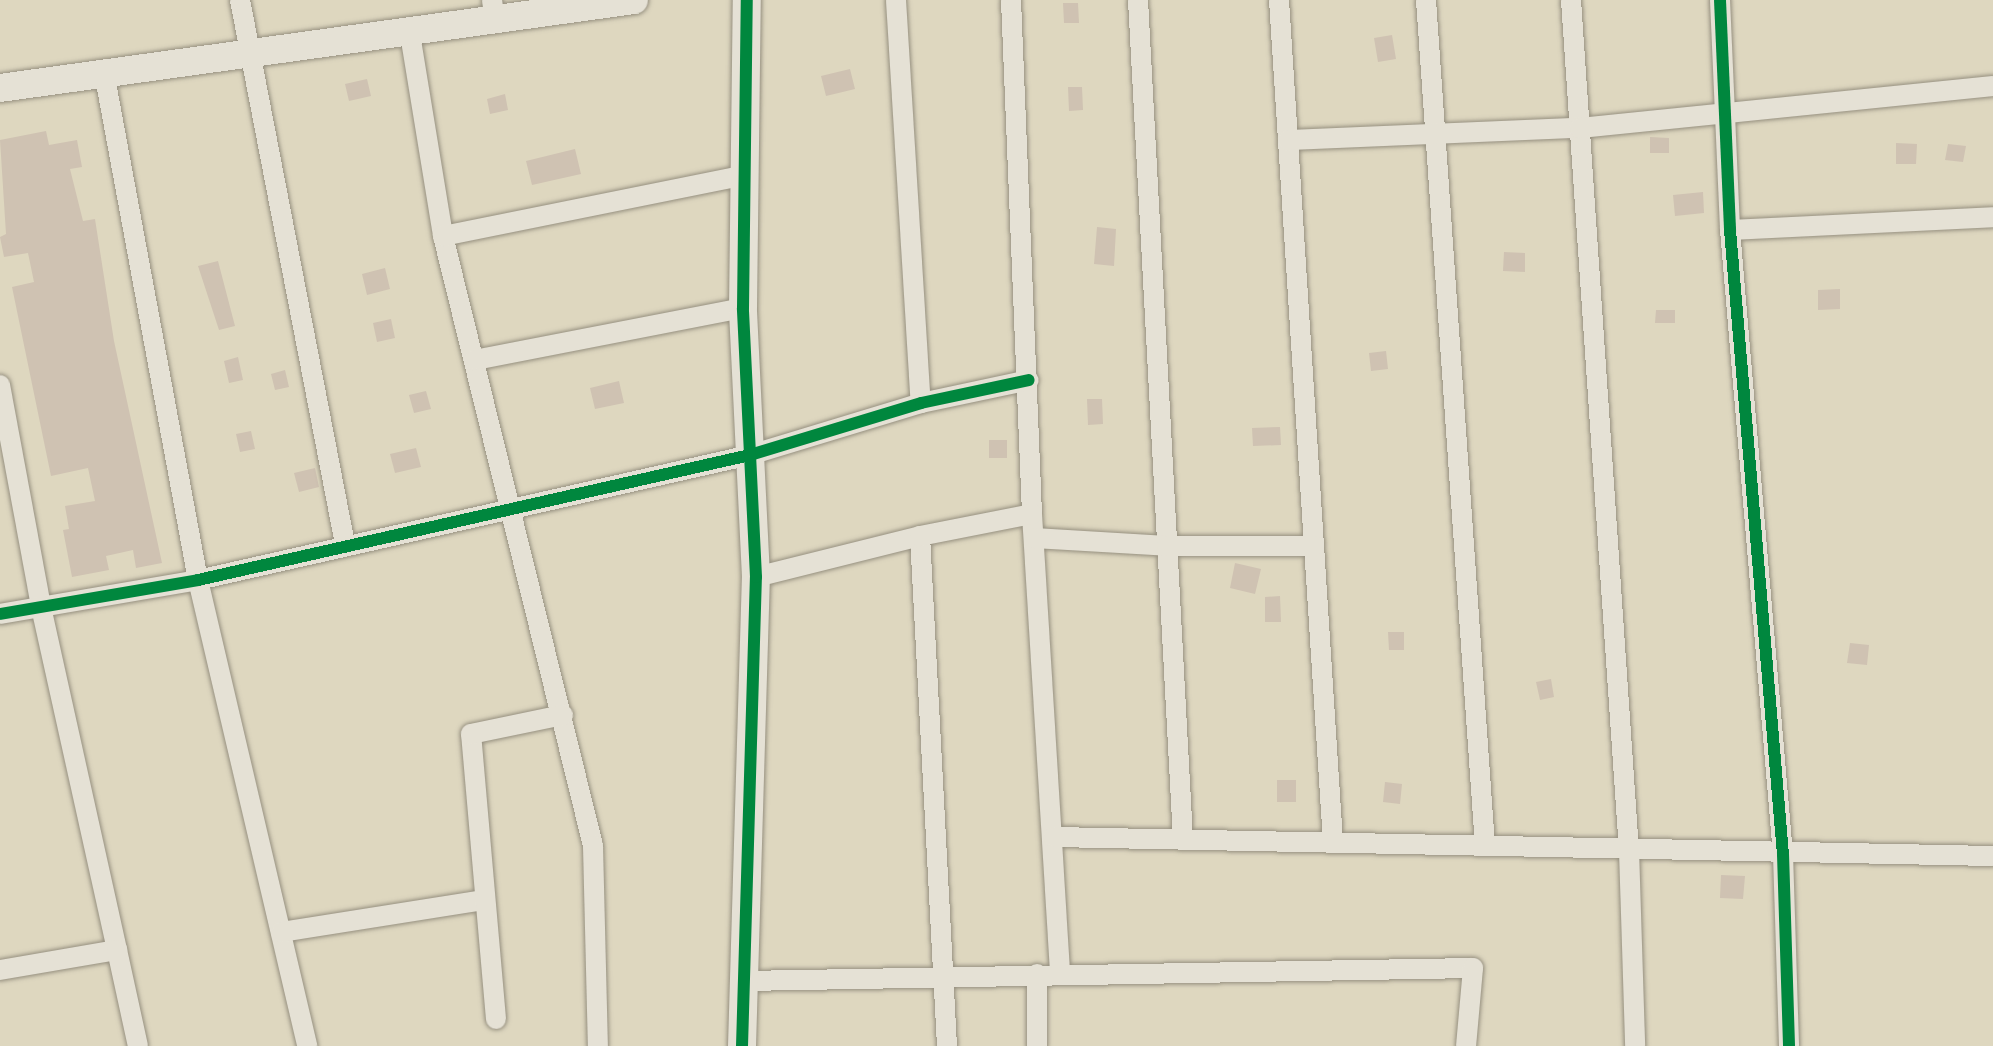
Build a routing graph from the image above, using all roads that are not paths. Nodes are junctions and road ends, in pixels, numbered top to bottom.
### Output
1 (240, 0) edge
2 (634, 0) edge
3 (747, 0) edge
4 (896, 0) edge
5 (1011, 0) edge
6 (1138, 0) edge
7 (1279, 0) edge
8 (1426, 0) edge
9 (1571, 0) edge
10 (1720, 0) edge
11 (493, 10) edge
12 (410, 34) junction
13 (250, 52) junction
14 (104, 72) junction
15 (1993, 86) edge
16 (0, 88) edge
17 (1725, 111) junction
18 (1580, 128) junction
19 (1435, 133) junction
20 (1288, 140) junction
21 (746, 175) junction
22 (1993, 217) edge
23 (1730, 230) junction
24 (443, 236) junction
25 (743, 308) junction
26 (475, 360) junction
27 (1029, 380) junction
28 (0, 385) edge
29 (921, 403) junction
30 (750, 455) junction
31 (512, 506) junction
32 (1032, 514) junction
33 (920, 536) junction
34 (1034, 538) junction
35 (345, 544) junction
36 (1167, 546) junction
37 (1314, 546) junction
38 (756, 577) junction
39 (198, 580) junction
40 (41, 607) junction
41 (0, 614) edge
42 (563, 715) junction
43 (1054, 837) junction
44 (1183, 839) junction
45 (1333, 842) junction
46 (1485, 846) junction
47 (1629, 850) junction
48 (1783, 854) junction
49 (1993, 856) edge
50 (482, 900) junction
51 (281, 932) junction
52 (117, 950) junction
53 (0, 970) edge
54 (1037, 974) junction
55 (1060, 974) junction
56 (944, 975) junction
57 (743, 981) junction
58 (496, 1019) dead end
59 (138, 1046) edge
60 (307, 1046) edge
61 (598, 1046) edge
62 (742, 1046) edge
63 (947, 1046) edge
64 (1037, 1046) edge
65 (1466, 1046) edge
66 (1635, 1046) edge
67 (1789, 1046) edge

1 - 13 street
2 - 11 street
3 - 21 street
4 - 29 street
5 - 27 street
6 - 36 street
7 - 20 street
8 - 19 street
9 - 18 street
10 - 17 street
11 - 12 street
12 - 13 street
12 - 24 street
13 - 14 street
13 - 35 street
14 - 16 street
14 - 39 street
15 - 17 street
17 - 18 street
17 - 23 street
18 - 19 street
18 - 47 street
19 - 20 street
19 - 46 street
20 - 37 street
21 - 24 street
21 - 25 street
22 - 23 street
23 - 48 street
24 - 26 street
25 - 26 street
25 - 30 street
26 - 31 street
27 - 29 street
27 - 32 street
28 - 40 street
29 - 30 street
30 - 31 street
30 - 38 street
31 - 35 street
31 - 42 street
32 - 33 street
32 - 34 street
33 - 38 street
33 - 56 street
34 - 36 street
34 - 43 street
35 - 39 street
36 - 37 street
36 - 44 street
37 - 45 street
38 - 57 street
39 - 40 street
39 - 51 street
40 - 41 street
40 - 52 street
42 - 50 street
42 - 61 street
43 - 44 street
43 - 55 street
44 - 45 street
45 - 46 street
46 - 47 street
47 - 48 street
47 - 66 street
48 - 49 street
48 - 67 street
50 - 51 street
50 - 58 street
51 - 60 street
52 - 53 street
52 - 59 street
54 - 55 street
54 - 56 street
54 - 64 street
55 - 65 street
56 - 57 street
56 - 63 street
57 - 62 street

